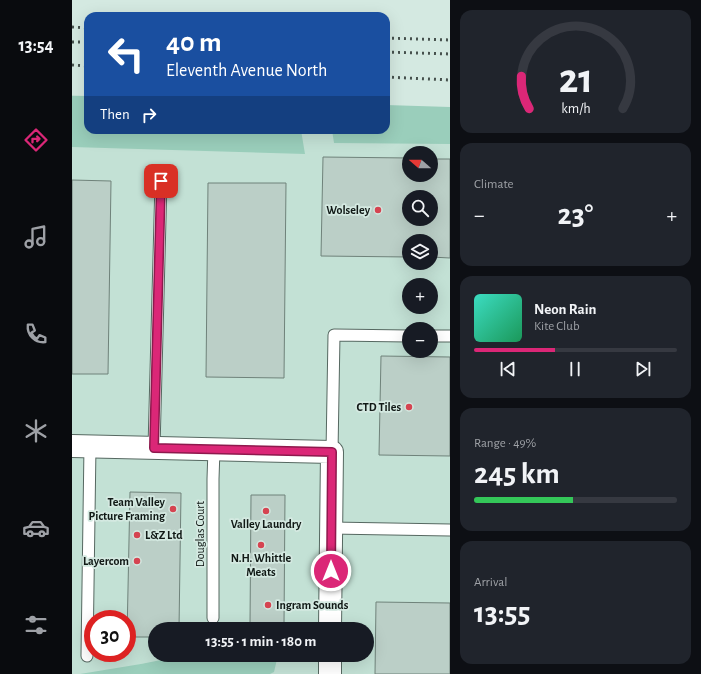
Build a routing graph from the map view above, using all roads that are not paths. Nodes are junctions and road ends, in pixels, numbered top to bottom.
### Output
1 (161, 181) dead end
2 (402, 336) edge
3 (438, 336) edge
4 (450, 336) edge
5 (81, 446) edge
6 (154, 448) junction
7 (214, 449) junction
8 (332, 452) junction
9 (331, 528) junction
10 (450, 530) edge
11 (86, 610) edge
12 (213, 618) dead end
13 (330, 622) edge
14 (330, 662) edge
15 (330, 674) edge

1 - 6 lane
2 - 8 lane
3 - 4 lane
5 - 6 street
5 - 11 lane
6 - 7 street
7 - 8 street
7 - 12 lane, Douglas Court
8 - 9 street
9 - 10 lane
9 - 13 street
14 - 15 street

